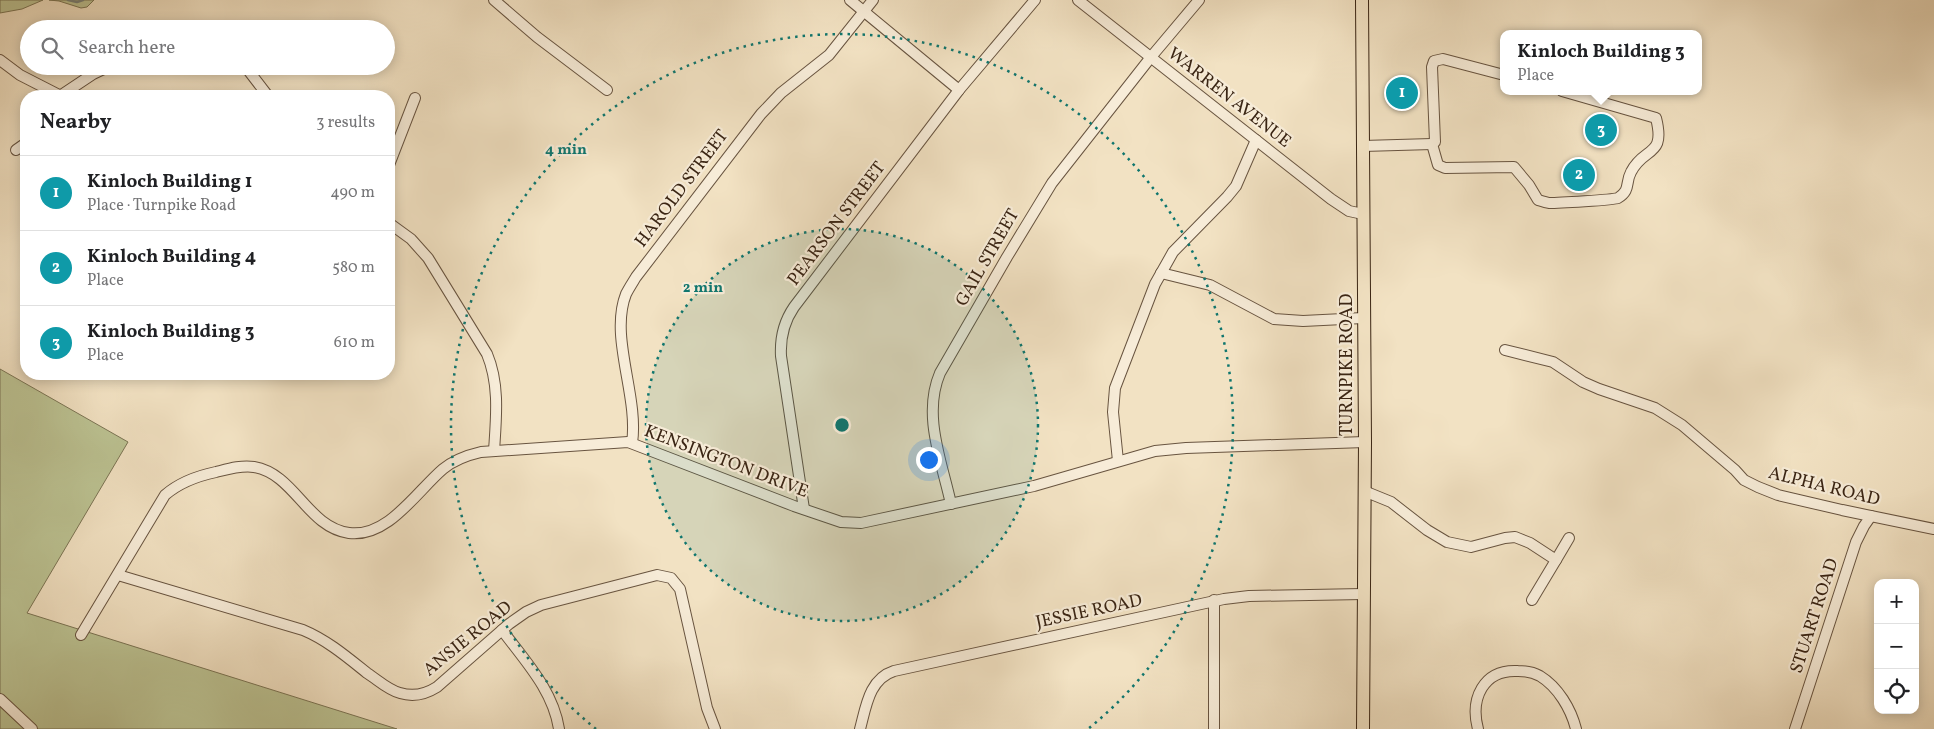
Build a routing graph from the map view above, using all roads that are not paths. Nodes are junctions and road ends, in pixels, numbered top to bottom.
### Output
1 (494, 0) edge
2 (850, 0) edge
3 (873, 0) edge
4 (1035, 0) edge
5 (1078, 0) edge
6 (1199, 0) edge
7 (1362, 0) edge
8 (864, 12) junction
9 (1151, 57) junction
10 (0, 60) edge
11 (20, 74) edge
12 (1500, 74) edge
13 (22, 75) edge
14 (92, 75) edge
15 (252, 75) edge
16 (49, 90) edge
17 (69, 90) edge
18 (263, 90) edge
19 (607, 90) dead end
20 (959, 90) junction
21 (1576, 95) edge
22 (415, 98) dead end
23 (1256, 140) junction
24 (1432, 144) junction
25 (1363, 146) junction
26 (20, 147) edge
27 (16, 150) dead end
28 (395, 150) edge
29 (1363, 214) junction
30 (395, 227) edge
31 (1161, 273) junction
32 (1363, 318) junction
33 (1505, 350) dead end
34 (1364, 442) junction
35 (632, 443) junction
36 (494, 451) junction
37 (1118, 461) junction
38 (1364, 491) junction
39 (951, 504) junction
40 (804, 510) junction
41 (1871, 516) junction
42 (1934, 529) edge
43 (1569, 538) dead end
44 (1556, 560) junction
45 (118, 575) junction
46 (1363, 594) junction
47 (1214, 600) junction
48 (1532, 600) dead end
49 (502, 630) junction
50 (81, 635) dead end
51 (0, 699) edge
52 (32, 729) edge
53 (560, 729) edge
54 (715, 729) edge
55 (860, 729) edge
56 (1214, 729) edge
57 (1363, 729) edge
58 (1478, 729) edge
59 (1576, 729) edge
60 (1795, 729) edge

1 - 19 street
2 - 8 street
3 - 8 street, HAROLD STREET
4 - 20 street, PEARSON STREET
5 - 9 street, WARREN AVENUE
6 - 9 street, GAIL STREET
7 - 25 main road, TURNPIKE ROAD
8 - 20 street
8 - 35 street, HAROLD STREET
9 - 23 street, WARREN AVENUE
9 - 39 street, GAIL STREET
10 - 11 street
12 - 24 street
13 - 16 street
14 - 17 street
15 - 18 street
20 - 40 street, PEARSON STREET
21 - 24 street
22 - 28 street
23 - 29 street, WARREN AVENUE
23 - 31 street
24 - 25 street
25 - 29 main road, TURNPIKE ROAD
26 - 27 street
29 - 32 main road, TURNPIKE ROAD
30 - 36 street
31 - 32 street
31 - 37 street
32 - 34 main road, TURNPIKE ROAD
33 - 41 street, ALPHA ROAD
34 - 37 street, KENSINGTON DRIVE
34 - 38 main road, TURNPIKE ROAD
35 - 36 street, KENSINGTON DRIVE
35 - 40 street, KENSINGTON DRIVE
36 - 45 street, KENSINGTON DRIVE
37 - 39 street, KENSINGTON DRIVE
38 - 44 street
38 - 46 main road, TURNPIKE ROAD
39 - 40 street, KENSINGTON DRIVE
41 - 42 street, ALPHA ROAD
41 - 60 street, STUART ROAD
43 - 44 street
44 - 48 street
45 - 49 street, ANSIE ROAD
45 - 50 street, KENSINGTON DRIVE
46 - 47 street, JESSIE ROAD
46 - 57 main road, TURNPIKE ROAD
47 - 55 street, JESSIE ROAD
47 - 56 street
49 - 53 street
49 - 54 street, ANSIE ROAD
51 - 52 street
58 - 59 street

